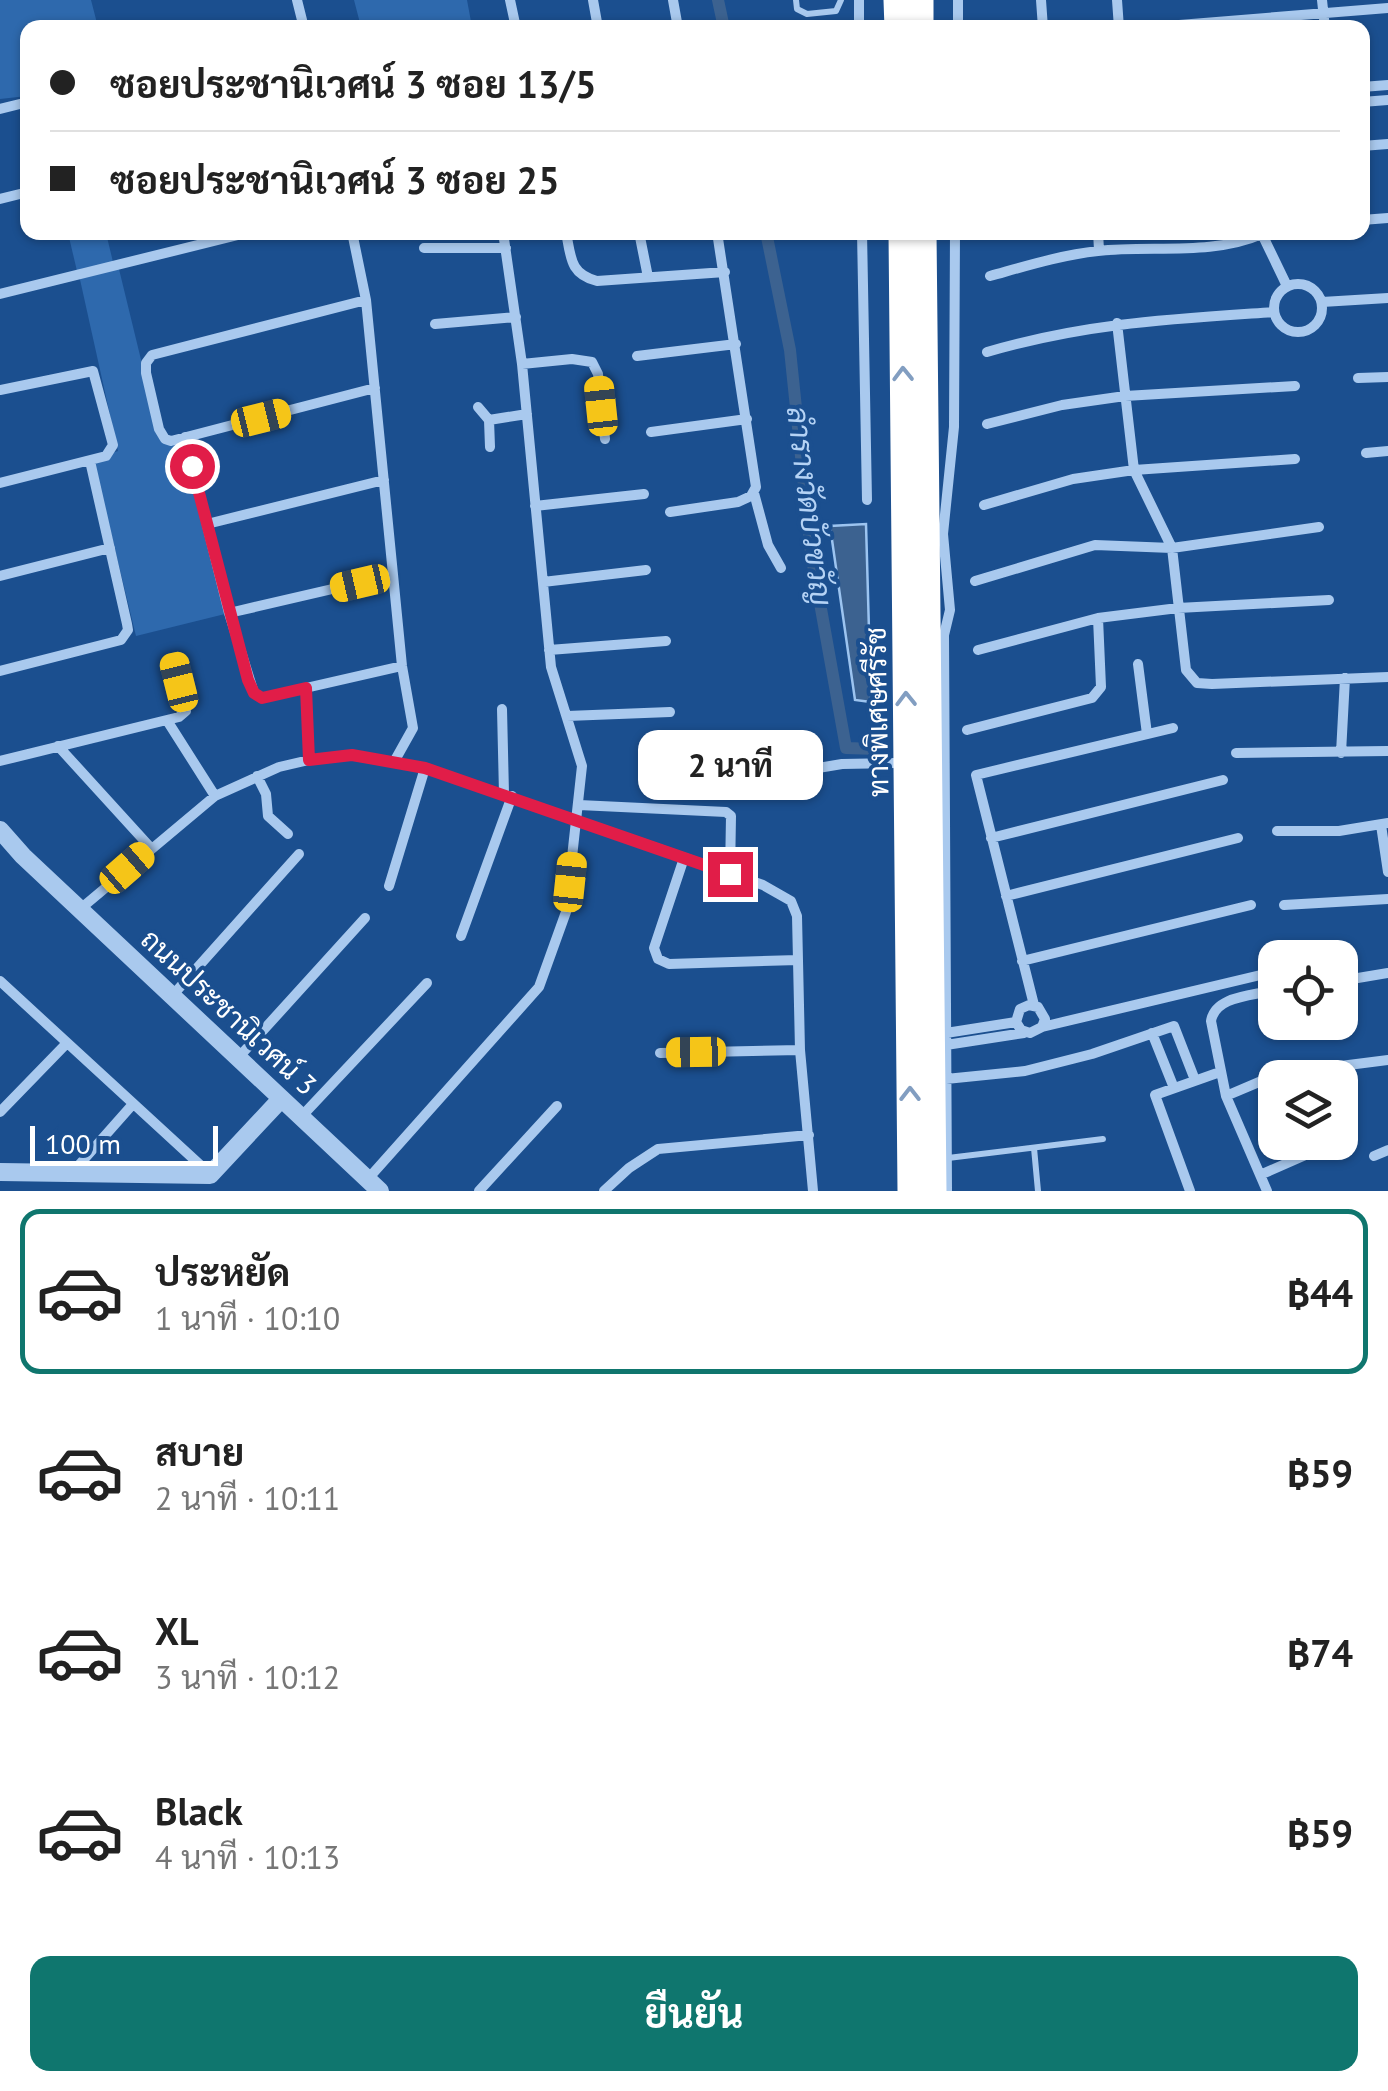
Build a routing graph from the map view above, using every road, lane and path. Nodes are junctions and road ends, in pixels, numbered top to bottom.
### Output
1 (796, 0) edge
2 (841, 0) edge
3 (1322, 0) edge
4 (1388, 8) edge
5 (1323, 13) junction
6 (1264, 20) edge
7 (1324, 20) edge
8 (218, 240) edge
9 (354, 240) edge
10 (504, 240) edge
11 (568, 240) edge
12 (641, 240) edge
13 (719, 240) edge
14 (862, 240) edge
15 (900, 240) edge
16 (924, 240) edge
17 (956, 240) edge
18 (1099, 240) edge
19 (1239, 240) edge
20 (1264, 240) edge
21 (424, 248) dead end
22 (506, 248) junction
23 (1100, 250) junction
24 (725, 272) junction
25 (990, 276) dead end
26 (648, 277) junction
27 (1287, 286) junction
28 (0, 294) edge
29 (1388, 298) edge
30 (366, 300) junction
31 (1322, 302) junction
32 (1274, 312) junction
33 (516, 318) junction
34 (1117, 323) junction
35 (434, 324) dead end
36 (736, 344) junction
37 (988, 352) dead end
38 (638, 356) dead end
39 (522, 364) junction
40 (1388, 376) edge
41 (1358, 378) dead end
42 (1295, 386) dead end
43 (375, 388) junction
44 (0, 390) edge
45 (1125, 396) junction
46 (478, 407) dead end
47 (527, 414) junction
48 (747, 419) junction
49 (489, 420) junction
50 (987, 424) dead end
51 (651, 432) dead end
52 (185, 437) junction
53 (604, 439) dead end
54 (490, 447) dead end
55 (1388, 451) edge
56 (1366, 452) dead end
57 (1295, 458) dead end
58 (90, 461) junction
59 (1134, 470) junction
60 (384, 480) junction
61 (0, 482) edge
62 (754, 493) junction
63 (644, 494) dead end
64 (867, 500) dead end
65 (984, 505) dead end
66 (535, 506) junction
67 (670, 512) dead end
68 (207, 524) junction
69 (1319, 527) dead end
70 (110, 548) junction
71 (1172, 548) junction
72 (781, 568) dead end
73 (646, 570) dead end
74 (393, 575) junction
75 (0, 576) edge
76 (975, 581) dead end
77 (542, 582) junction
78 (1329, 600) dead end
79 (1178, 608) junction
80 (229, 613) junction
81 (1098, 618) junction
82 (666, 640) dead end
83 (549, 650) junction
84 (978, 650) dead end
85 (174, 660) dead end
86 (1138, 664) dead end
87 (402, 666) junction
88 (0, 671) edge
89 (1388, 677) edge
90 (1345, 678) junction
91 (306, 688) junction
92 (502, 709) dead end
93 (670, 712) dead end
94 (567, 716) junction
95 (168, 722) junction
96 (1173, 728) dead end
97 (967, 730) dead end
98 (1148, 734) junction
99 (58, 746) junction
100 (1388, 750) edge
101 (1236, 753) dead end
102 (1341, 753) junction
103 (309, 760) junction
104 (0, 762) edge
105 (394, 762) junction
106 (896, 763) dead end
107 (425, 768) junction
108 (788, 773) dead end
109 (257, 776) junction
110 (1224, 780) dead end
111 (214, 796) junction
112 (508, 796) junction
113 (579, 805) junction
114 (576, 822) junction
115 (1384, 824) edge
116 (0, 830) edge
117 (1277, 831) dead end
118 (288, 834) dead end
119 (992, 838) junction
120 (1238, 838) dead end
121 (150, 846) junction
122 (299, 854) dead end
123 (684, 858) junction
124 (1388, 872) edge
125 (730, 874) junction
126 (389, 886) dead end
127 (1006, 896) junction
128 (1388, 898) edge
129 (1251, 905) dead end
130 (1284, 905) dead end
131 (79, 910) junction
132 (365, 918) dead end
133 (461, 936) dead end
134 (798, 960) junction
135 (1022, 961) junction
136 (1388, 973) edge
137 (1258, 975) edge
138 (1358, 978) edge
139 (0, 982) edge
140 (427, 983) dead end
141 (1258, 994) edge
142 (172, 996) junction
143 (1034, 1005) junction
144 (1016, 1022) junction
145 (1042, 1028) junction
146 (946, 1033) junction
147 (1024, 1033) junction
148 (1152, 1034) junction
149 (66, 1044) junction
150 (946, 1046) junction
151 (800, 1050) junction
152 (660, 1053) dead end
153 (238, 1058) junction
154 (1388, 1060) edge
155 (1358, 1064) edge
156 (1220, 1072) junction
157 (946, 1079) junction
158 (1195, 1080) junction
159 (1258, 1082) edge
160 (1174, 1088) junction
161 (1226, 1096) junction
162 (281, 1099) junction
163 (133, 1104) junction
164 (557, 1106) dead end
165 (0, 1112) edge
166 (302, 1117) junction
167 (809, 1135) junction
168 (1103, 1140) dead end
169 (1034, 1148) junction
170 (1388, 1150) edge
171 (1374, 1156) dead end
172 (946, 1158) junction
173 (1294, 1160) edge
174 (0, 1172) edge
175 (71, 1174) junction
176 (210, 1175) junction
177 (1260, 1175) junction
178 (374, 1185) edge
179 (479, 1191) edge
180 (604, 1191) edge
181 (812, 1191) edge
182 (910, 1191) edge
183 (934, 1191) edge
184 (947, 1191) edge
185 (1038, 1191) edge
186 (1190, 1191) edge
187 (1267, 1191) edge

1 - 2 lane
3 - 5 street
4 - 5 street
5 - 6 street
5 - 7 street
8 - 28 street
9 - 30 street
10 - 22 street
11 - 26 street
12 - 26 street
13 - 24 street
14 - 64 street
182 -> 15 highway, ทางพิเศษศรีรัช
16 - 183 highway, ทางพิเศษศรีรัช
17 - 146 street
18 - 23 street
19 - 23 street
20 - 27 street
21 - 22 street
22 - 33 street
23 - 25 street
24 - 26 street
24 - 36 street
27 - 31 street
27 - 32 street
29 - 31 street
30 - 43 street
30 - 52 street
31 - 32 street
32 - 34 street
33 - 35 street
33 - 39 street
34 - 37 street
34 - 45 street
36 - 38 street
36 - 48 street
39 - 47 street
39 - 53 street
40 - 41 street
42 - 45 street
43 - 52 street
43 - 60 street
44 - 58 street
45 - 50 street
45 - 59 street
46 - 49 street
47 - 49 street
47 - 66 street
48 - 51 street
48 - 62 street
49 - 54 street
52 - 68 street
55 - 56 street
57 - 59 street
58 - 61 street
58 - 70 street
59 - 65 street
59 - 71 street
60 - 68 street
60 - 74 street
62 - 67 street
62 - 72 street
63 - 66 street
66 - 77 street
68 - 80 street
69 - 71 street
70 - 75 street
70 - 88 street
71 - 76 street
71 - 79 street
73 - 77 street
74 - 80 street
74 - 87 street
77 - 83 street
78 - 79 street
79 - 81 street
79 - 90 street
80 - 91 street
81 - 84 street
81 - 97 street
82 - 83 street
83 - 94 street
85 - 95 street
86 - 98 street
87 - 91 street
87 - 105 street
89 - 90 street
90 - 102 street
91 - 103 street
92 - 112 street
93 - 94 street
94 - 113 street
95 - 99 street
95 - 111 street
96 - 98 street
98 - 119 street
99 - 104 street
99 - 121 street
100 - 102 street
101 - 102 street
103 - 105 street
103 - 109 street
105 - 107 street
106 - 108 street
107 - 112 street
107 - 126 street
109 - 111 street
109 - 118 street
110 - 119 street
111 - 121 street
112 - 114 street
112 - 133 street
113 - 114 street
113 - 125 street
114 - 123 street
114 - 178 street
115 - 117 street
115 - 124 street
116 - 131 street, ถนนประชานิเวศน์ 3
119 - 127 street
120 - 127 street
121 - 131 street
122 - 142 street
123 - 125 street
123 - 134 street
125 - 134 street
127 - 135 street
128 - 130 street
129 - 135 street
131 - 142 street, ถนนประชานิเวศน์ 3
132 - 153 street
134 - 151 street
135 - 143 street
136 - 138 street
137 - 145 street
139 - 149 street
140 - 166 street
141 - 156 street
142 - 153 street, ถนนประชานิเวศน์ 3
143 - 144 street
143 - 145 street
144 - 146 street
144 - 147 street
145 - 147 street
146 - 150 street
147 - 150 street
148 - 157 street
148 - 158 street
148 - 160 street
149 - 163 street
149 - 165 street
150 - 157 street
151 - 152 street
151 - 167 street
153 - 162 street, ถนนประชานิเวศน์ 3
154 - 155 street
156 - 158 street
156 - 161 street
157 - 172 street
158 - 160 street
159 - 161 street
160 - 186 street
161 - 177 street
162 - 166 street, ถนนประชานิเวศน์ 3
162 - 176 street
163 - 175 street
163 - 176 street
164 - 179 street
166 - 178 street, ถนนประชานิเวศน์ 3
167 - 180 street
167 - 181 street
168 - 169 lane
169 - 172 lane
169 - 185 lane
170 - 171 street
172 - 184 street
173 - 177 street
174 - 175 street
175 - 176 street
177 - 187 street

